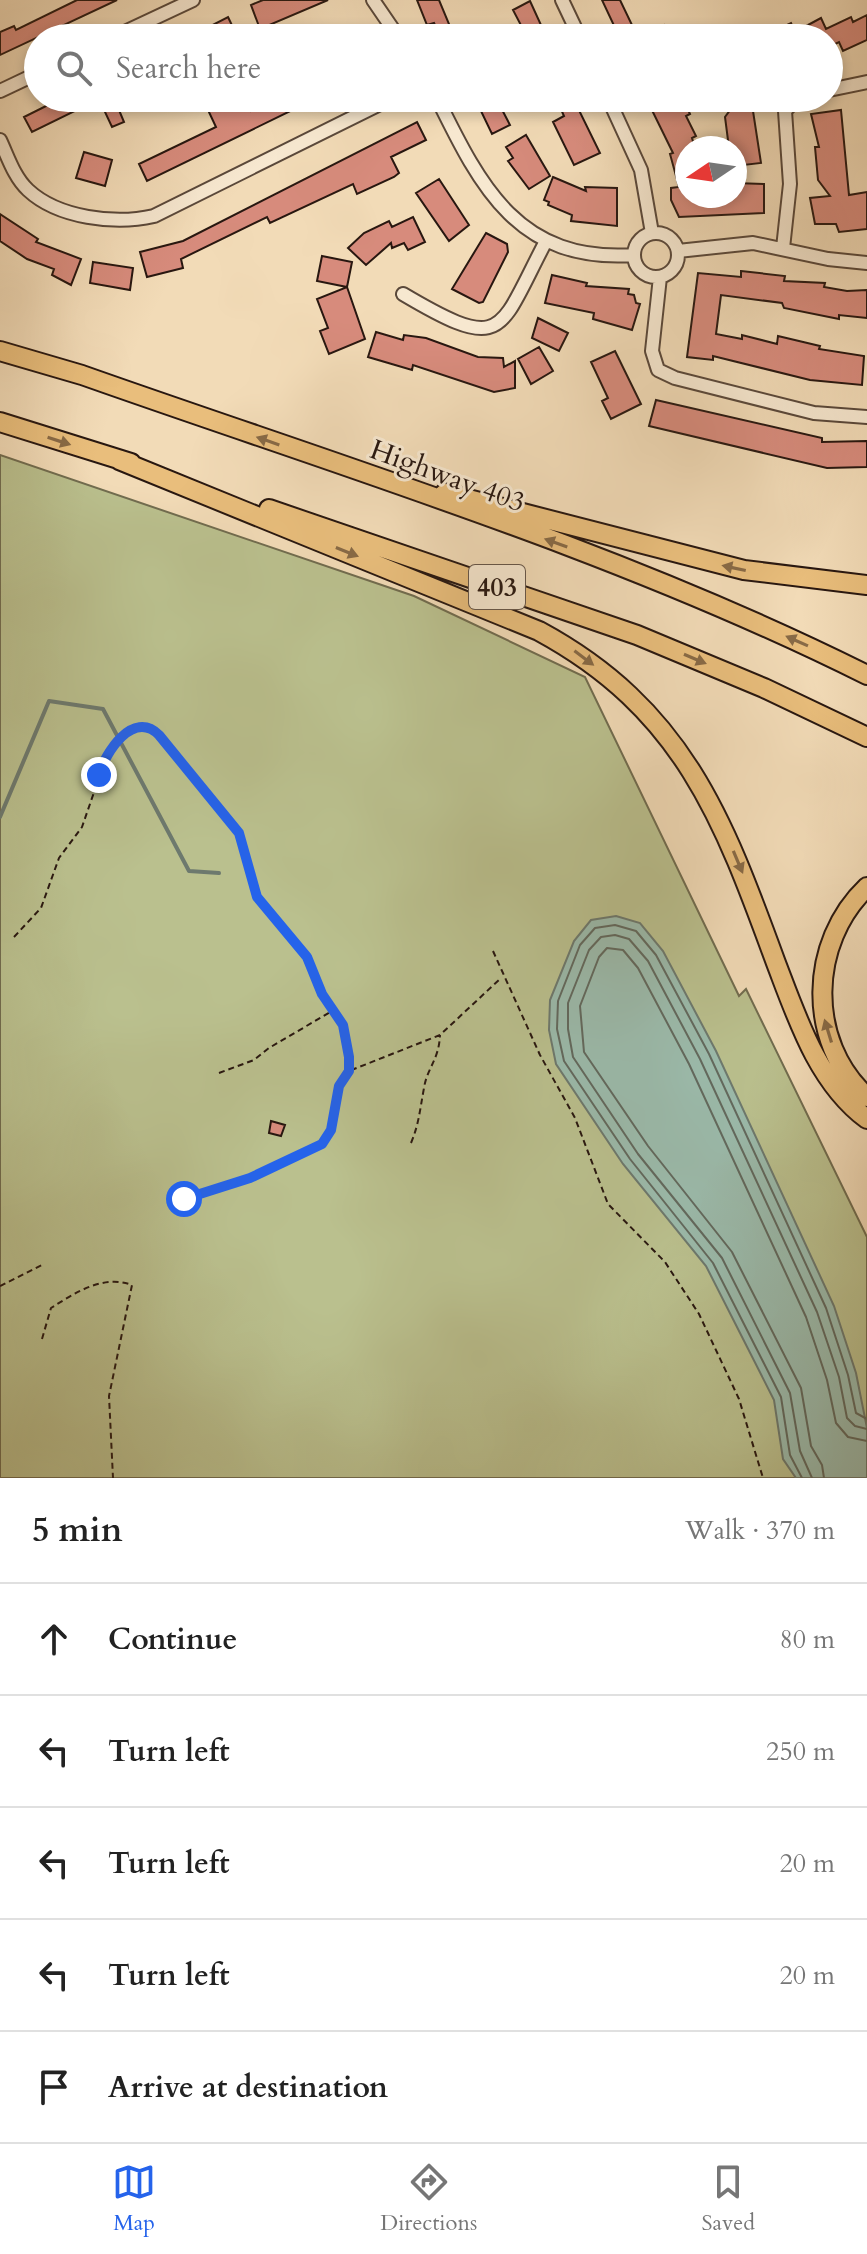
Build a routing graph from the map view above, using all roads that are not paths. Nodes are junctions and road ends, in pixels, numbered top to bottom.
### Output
1 (193, 0) edge
2 (373, 0) edge
3 (562, 0) edge
4 (142, 24) edge
5 (389, 24) edge
6 (573, 24) edge
7 (24, 80) edge
8 (867, 82) edge
9 (843, 87) edge
10 (0, 91) edge
11 (364, 112) edge
12 (444, 112) edge
13 (614, 112) edge
14 (785, 112) edge
15 (0, 140) edge
16 (652, 233) junction
17 (546, 241) junction
18 (783, 248) junction
19 (678, 251) junction
20 (634, 255) junction
21 (867, 263) edge
22 (660, 277) junction
23 (403, 294) dead end
24 (0, 351) edge
25 (867, 417) edge
26 (0, 422) edge
27 (119, 460) junction
28 (341, 466) junction
29 (867, 585) edge
30 (867, 675) edge
31 (867, 737) edge
32 (867, 887) edge
33 (867, 1097) edge
34 (867, 1119) edge

1 - 4 street
2 - 5 street
3 - 6 street
7 - 10 street
8 - 9 street
11 - 15 street
12 - 17 street
13 - 16 street
14 - 18 street
16 - 19 street
16 - 20 street
17 - 20 street
17 - 23 street
18 - 19 street
18 - 21 street
19 - 22 street
20 - 22 street
22 - 25 street
28 -> 24 highway, Highway 403 / 403
26 -> 27 highway, 403
27 -> 31 highway, 403
27 -> 34 highway
29 -> 28 highway
30 -> 28 highway, Highway 403 / 403
33 -> 32 highway

